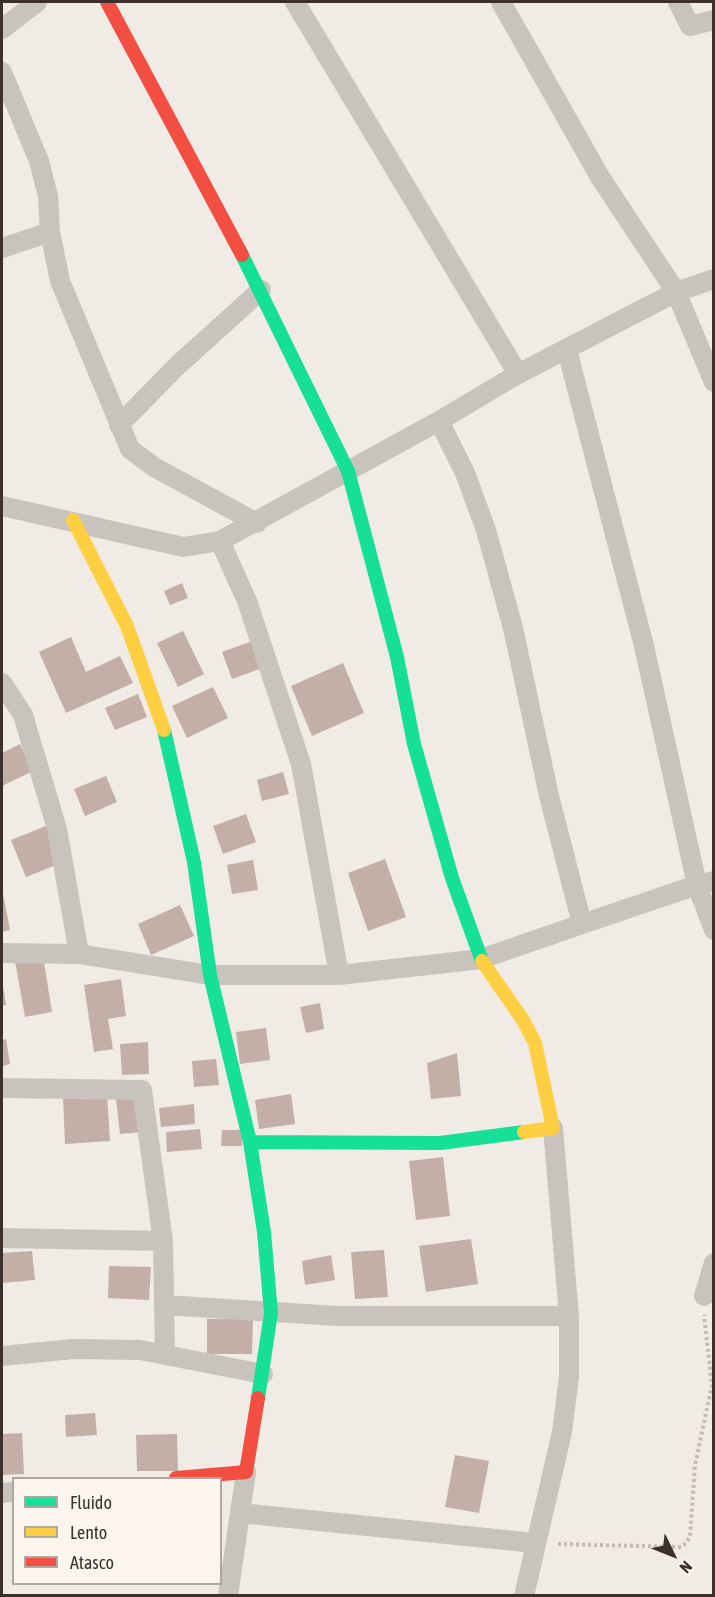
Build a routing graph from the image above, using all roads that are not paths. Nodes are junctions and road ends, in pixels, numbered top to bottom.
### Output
1 (37, 2) edge
2 (107, 2) edge
3 (295, 2) edge
4 (501, 2) edge
5 (678, 2) edge
6 (714, 20) edge
7 (2, 29) edge
8 (2, 72) edge
9 (50, 232) junction
10 (2, 248) edge
11 (714, 279) edge
12 (261, 290) junction
13 (676, 292) junction
14 (567, 350) junction
15 (518, 374) junction
16 (714, 382) edge
17 (439, 421) junction
18 (119, 425) junction
19 (348, 471) junction
20 (2, 506) edge
21 (73, 520) junction
22 (257, 523) junction
23 (220, 541) junction
24 (2, 683) edge
25 (705, 883) edge
26 (582, 924) junction
27 (714, 930) edge
28 (2, 953) edge
29 (79, 954) junction
30 (481, 959) junction
31 (210, 975) junction
32 (339, 975) junction
33 (2, 1088) edge
34 (554, 1128) junction
35 (250, 1142) junction
36 (2, 1238) edge
37 (163, 1241) junction
38 (714, 1263) edge
39 (704, 1296) road end
40 (164, 1305) junction
41 (271, 1313) junction
42 (569, 1316) junction
43 (165, 1354) junction
44 (2, 1356) edge
45 (263, 1374) junction
46 (246, 1472) junction
47 (197, 1477) edge
48 (240, 1514) junction
49 (535, 1543) junction
50 (228, 1596) edge
51 (524, 1596) edge

1 - 7 street
2 - 12 street
3 - 15 street
4 - 13 street
5 - 6 street
8 - 9 street
9 - 10 street
9 - 18 street
11 - 13 street
12 - 18 street
12 - 19 street
13 - 14 street
13 - 16 street
14 - 15 street
14 - 25 street
15 - 17 street
17 - 19 street
17 - 26 street
18 - 22 street
19 - 22 street
19 - 30 street
20 - 21 street
21 - 23 street
21 - 31 street
22 - 23 street
23 - 32 street
24 - 29 street
25 - 26 street
25 - 27 street
26 - 30 street
28 - 29 street
29 - 31 street
30 - 32 street
30 - 34 street
31 - 32 street
31 - 35 street
33 - 37 street
34 - 35 street
34 - 42 street
35 - 41 street
36 - 37 street
37 - 40 street
38 - 39 street
40 - 41 street
40 - 43 street
41 - 42 street
41 - 45 street
42 - 49 street
43 - 44 street
43 - 45 street
45 - 46 street
46 - 47 street
46 - 48 street
48 - 49 street
48 - 50 street
49 - 51 street

